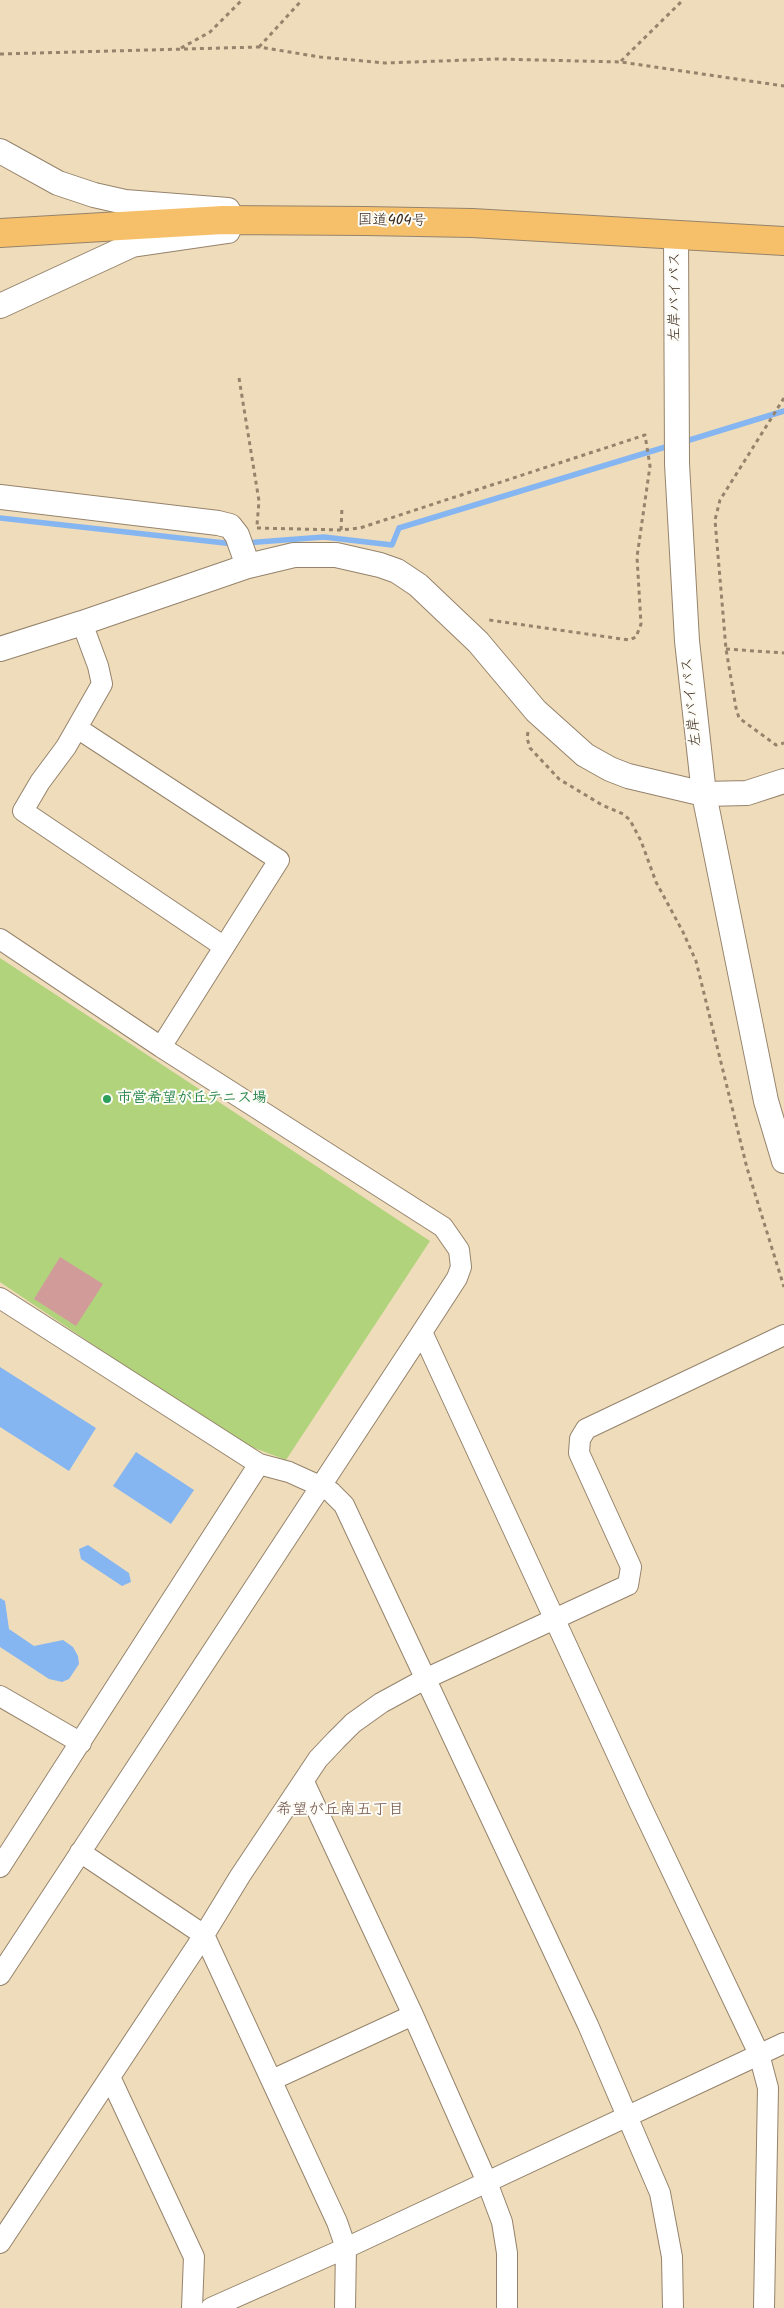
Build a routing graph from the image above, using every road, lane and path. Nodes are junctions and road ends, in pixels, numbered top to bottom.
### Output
1 (242, 0) edge
2 (302, 0) edge
3 (683, 0) edge
4 (259, 47) junction
5 (181, 48) junction
6 (0, 54) edge
7 (621, 62) junction
8 (784, 86) edge
9 (0, 151) edge
10 (365, 221) junction
11 (0, 233) edge
12 (676, 234) junction
13 (784, 241) edge
14 (0, 306) edge
15 (239, 378) dead end
16 (784, 398) edge
17 (0, 497) edge
18 (342, 507) dead end
19 (341, 530) junction
20 (247, 532) junction
21 (336, 555) junction
22 (248, 566) junction
23 (82, 623) junction
24 (468, 632) junction
25 (0, 649) edge
26 (726, 649) junction
27 (784, 653) edge
28 (536, 711) junction
29 (77, 728) junction
30 (784, 743) edge
31 (784, 781) edge
32 (704, 794) junction
33 (0, 939) edge
34 (223, 946) junction
35 (161, 1047) junction
36 (784, 1161) edge
37 (784, 1287) edge
38 (0, 1298) edge
39 (422, 1332) junction
40 (784, 1335) edge
41 (259, 1464) junction
42 (320, 1486) junction
43 (554, 1618) junction
44 (425, 1679) junction
45 (0, 1696) edge
46 (81, 1743) junction
47 (304, 1782) junction
48 (80, 1852) junction
49 (0, 1866) edge
50 (204, 1935) junction
51 (0, 1976) edge
52 (413, 2015) junction
53 (784, 2043) edge
54 (759, 2054) junction
55 (110, 2077) junction
56 (272, 2080) junction
57 (627, 2117) junction
58 (487, 2182) junction
59 (0, 2243) edge
60 (346, 2248) junction
61 (192, 2308) edge
62 (211, 2308) edge
63 (345, 2308) edge
64 (507, 2308) edge
65 (673, 2308) edge
66 (764, 2308) edge

1 - 5 path
2 - 4 path
3 - 7 path
4 - 5 path
4 - 7 path
5 - 6 path
7 - 8 path
9 - 10 street
10 - 11 highway, 国道404号
10 - 12 highway, 国道404号
10 - 14 street
12 - 13 highway, 国道404号
12 - 32 street, 左岸バイパス
15 - 20 path
16 - 26 path
17 - 20 street
18 - 19 path
19 - 20 path
19 - 21 path
19 - 24 path
20 - 22 street
21 - 22 street
21 - 24 street
22 - 23 street
23 - 25 street
23 - 29 street
24 - 28 street
26 - 27 path
26 - 30 path
28 - 32 street
28 - 37 path
29 - 34 street
29 - 34 street
31 - 32 street
32 - 36 street, 左岸バイパス
33 - 35 street
34 - 35 street
35 - 39 street
38 - 41 street
39 - 42 street
39 - 43 street
40 - 43 street
41 - 42 street
41 - 46 street
42 - 44 street
42 - 48 street
43 - 44 street
43 - 54 street
44 - 47 street
44 - 57 street
45 - 46 street
46 - 49 street
47 - 50 street
47 - 52 street
48 - 50 street
48 - 51 street
50 - 55 street
50 - 56 street
52 - 56 street
52 - 58 street
53 - 54 street
54 - 57 street
54 - 66 street
55 - 59 street
55 - 61 street
56 - 60 street
57 - 58 street
57 - 65 street
58 - 60 street
58 - 64 street
60 - 62 street
60 - 63 street

